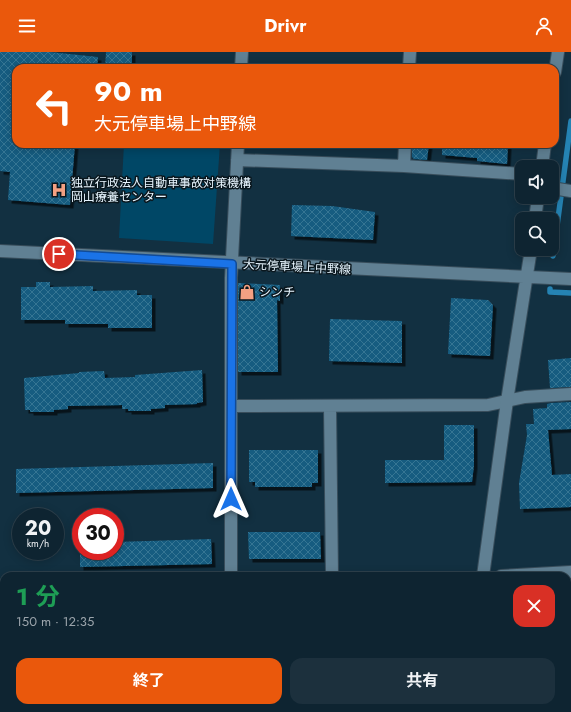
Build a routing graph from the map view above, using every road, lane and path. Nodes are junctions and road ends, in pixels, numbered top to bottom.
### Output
1 (242, 52) edge
2 (410, 52) edge
3 (558, 52) edge
4 (241, 64) edge
5 (409, 64) edge
6 (556, 64) edge
7 (238, 148) edge
8 (405, 148) edge
9 (544, 148) edge
10 (237, 160) junction
11 (543, 160) edge
12 (404, 166) junction
13 (515, 174) edge
14 (0, 251) edge
15 (530, 256) edge
16 (232, 264) junction
17 (527, 277) junction
18 (571, 280) edge
19 (571, 394) edge
20 (507, 401) junction
21 (231, 406) junction
22 (330, 407) junction
23 (231, 572) edge
24 (332, 572) edge
25 (484, 572) edge

1 - 4 street
2 - 5 street
3 - 6 street
7 - 10 street
8 - 12 street
9 - 11 street
10 - 12 street
10 - 16 street
12 - 13 street
14 - 16 street, 大元停車場上中野線
15 - 17 street
16 - 17 street, 大元停車場上中野線
16 - 21 street
17 - 18 street, 大元停車場上中野線
17 - 20 street
19 - 20 street
20 - 22 street
20 - 25 street
21 - 22 street
21 - 23 street
22 - 24 street

